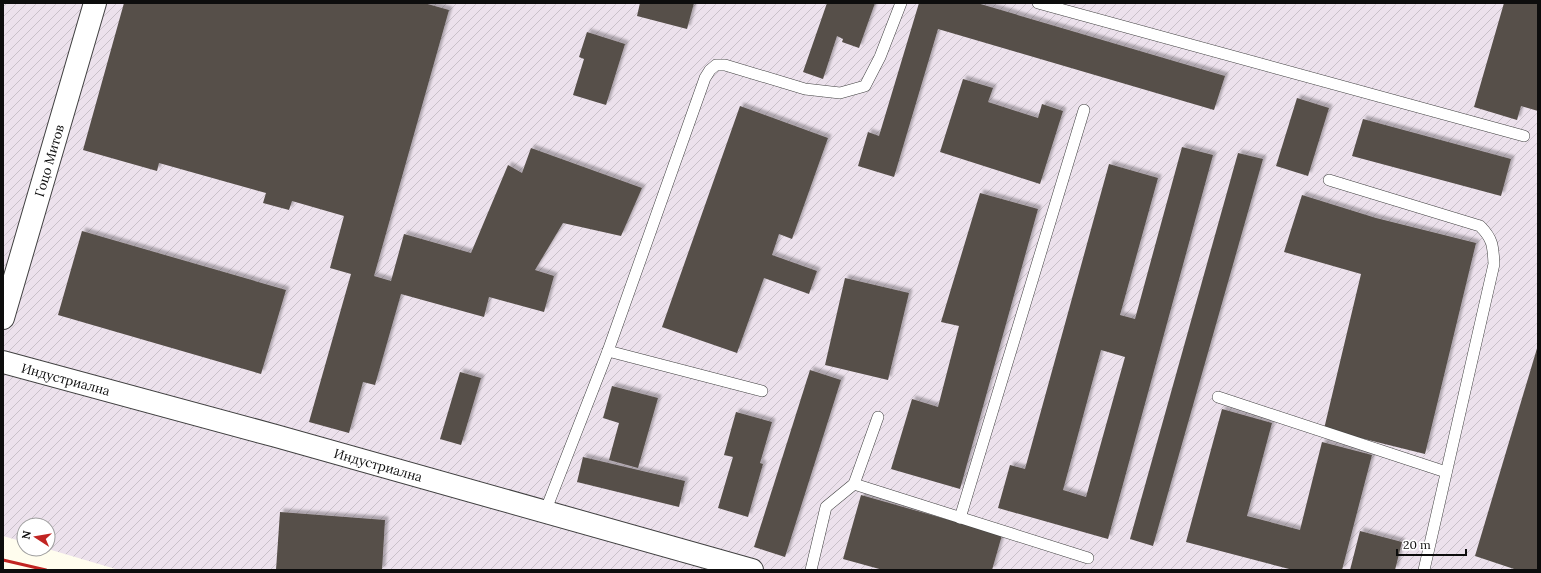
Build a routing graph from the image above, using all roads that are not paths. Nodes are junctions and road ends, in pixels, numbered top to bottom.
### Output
1 (94, 3) edge
2 (901, 3) edge
3 (1038, 3) edge
4 (1084, 110) dead end
5 (1524, 136) dead end
6 (1329, 180) dead end
7 (3, 318) edge
8 (608, 351) junction
9 (3, 362) edge
10 (762, 391) dead end
11 (1218, 397) dead end
12 (878, 418) dead end
13 (1446, 472) junction
14 (854, 484) junction
15 (545, 512) junction
16 (960, 518) junction
17 (1088, 558) dead end
18 (752, 570) edge
19 (811, 570) edge
20 (1424, 570) edge

1 - 7 street, Гоцо Митов
2 - 8 lane
3 - 5 lane
4 - 16 lane
6 - 13 lane
8 - 10 lane
8 - 15 lane
9 - 15 street, Индустриална
11 - 13 lane
12 - 14 lane
13 - 20 lane
14 - 16 lane
14 - 19 lane
15 - 18 street, Индустриална
16 - 17 lane

